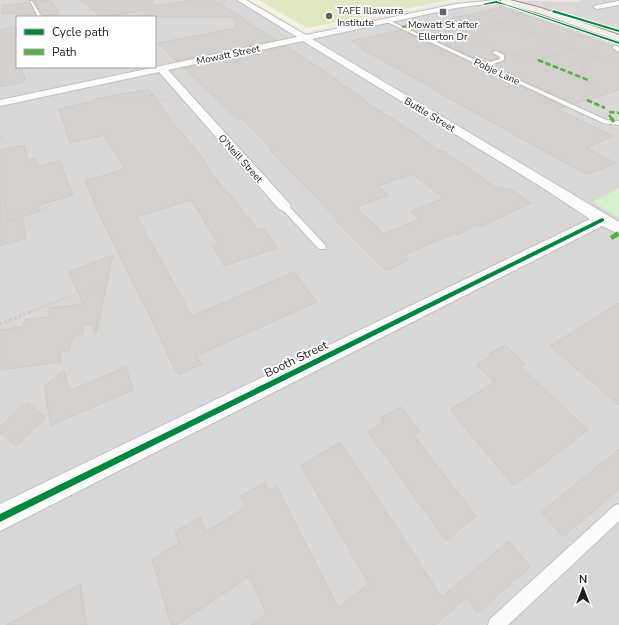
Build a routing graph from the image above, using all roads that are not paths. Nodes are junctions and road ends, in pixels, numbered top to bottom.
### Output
1 (241, 0) edge
2 (476, 0) edge
3 (492, 0) edge
4 (513, 0) edge
5 (519, 0) edge
6 (32, 2) dead end
7 (504, 2) junction
8 (619, 4) edge
9 (456, 6) junction
10 (597, 7) dead end
11 (39, 16) edge
12 (388, 21) junction
13 (418, 27) dead end
14 (407, 30) junction
15 (619, 31) edge
16 (306, 38) junction
17 (619, 38) edge
18 (494, 52) dead end
19 (484, 65) junction
20 (161, 69) junction
21 (568, 98) dead end
22 (560, 101) junction
23 (0, 103) edge
24 (605, 122) junction
25 (619, 122) edge
26 (619, 128) edge
27 (284, 206) joint
28 (611, 224) edge
29 (322, 247) dead end
30 (619, 511) edge
31 (0, 518) edge
32 (496, 625) edge

1 - 16 street, Buttle Street
2 - 9 street, Mowatt Street
3 - 7 main road
3 - 9 street, Mowatt Street
4 - 7 main road
5 - 15 main road
6 - 11 lane
7 - 17 main road
8 - 10 street
9 - 12 street, Mowatt Street
12 - 14 lane, Pobje Lane
12 - 16 street, Mowatt Street
13 - 14 lane
14 - 19 lane, Pobje Lane
16 - 20 street, Mowatt Street
16 - 28 street, Buttle Street
18 - 19 lane
19 - 22 lane, Pobje Lane
20 - 23 street, Mowatt Street
20 - 27 street, O'Neill Street
21 - 22 lane
22 - 24 lane, Pobje Lane
24 - 25 lane, Pobje Lane
24 - 26 lane, Pobje Lane
27 - 29 lane, O'Neill Street
28 - 31 street, Booth Street
30 - 32 lane

